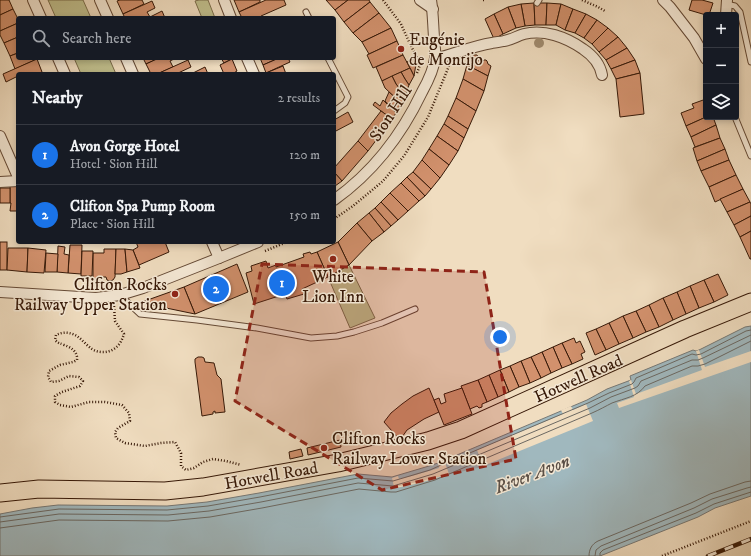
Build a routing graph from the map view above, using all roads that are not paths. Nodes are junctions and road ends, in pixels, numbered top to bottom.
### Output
1 (33, 0) edge
2 (100, 0) edge
3 (224, 0) edge
4 (420, 0) edge
5 (663, 0) edge
6 (727, 2) edge
7 (432, 4) edge
8 (306, 12) dead end
9 (726, 12) edge
10 (40, 16) edge
11 (107, 16) edge
12 (230, 16) edge
13 (308, 16) edge
14 (703, 54) edge
15 (435, 58) junction
16 (59, 60) edge
17 (127, 60) edge
18 (248, 60) edge
19 (329, 60) edge
20 (751, 62) edge
21 (64, 72) edge
22 (132, 72) edge
23 (253, 72) edge
24 (335, 72) edge
25 (336, 74) edge
26 (602, 76) dead end
27 (336, 110) edge
28 (736, 120) edge
29 (0, 136) edge
30 (751, 156) edge
31 (16, 172) edge
32 (16, 181) edge
33 (0, 182) edge
34 (336, 199) edge
35 (213, 244) edge
36 (253, 244) edge
37 (219, 258) junction
38 (0, 292) edge
39 (117, 296) junction
40 (751, 302) edge
41 (415, 309) dead end
42 (0, 493) edge

1 - 10 street
2 - 11 street
3 - 12 street
4 - 7 street
5 - 14 street
6 - 9 street
6 - 20 lane
7 - 15 street, Sion Hill
8 - 13 lane
15 - 26 street
15 - 34 street, Sion Hill
16 - 21 street
17 - 22 street
18 - 23 street
19 - 24 lane
25 - 27 lane
28 - 30 lane
29 - 31 street
32 - 33 street
35 - 37 street
36 - 37 street
37 - 39 street
38 - 39 street
39 - 41 lane
40 - 42 highway, Hotwell Road

